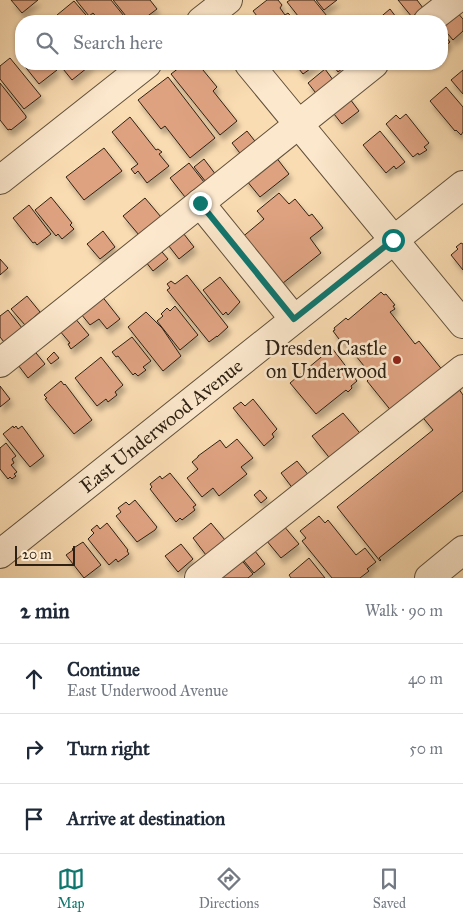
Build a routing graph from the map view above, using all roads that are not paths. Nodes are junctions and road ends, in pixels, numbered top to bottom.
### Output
1 (455, 0) edge
2 (436, 15) edge
3 (139, 70) edge
4 (254, 70) edge
5 (366, 70) edge
6 (299, 123) junction
7 (0, 180) edge
8 (463, 185) edge
9 (200, 203) junction
10 (393, 240) junction
11 (294, 319) junction
12 (463, 324) edge
13 (0, 363) edge
14 (463, 369) edge
15 (463, 550) edge
16 (0, 554) edge
17 (199, 578) edge
18 (429, 578) edge

1 - 2 street
3 - 7 street
4 - 6 street
5 - 6 street
6 - 9 street
6 - 10 street
8 - 10 street, East Underwood Avenue
9 - 11 street
9 - 13 street
10 - 11 street, East Underwood Avenue
10 - 12 street
11 - 16 street, East Underwood Avenue
14 - 17 street
15 - 18 street

